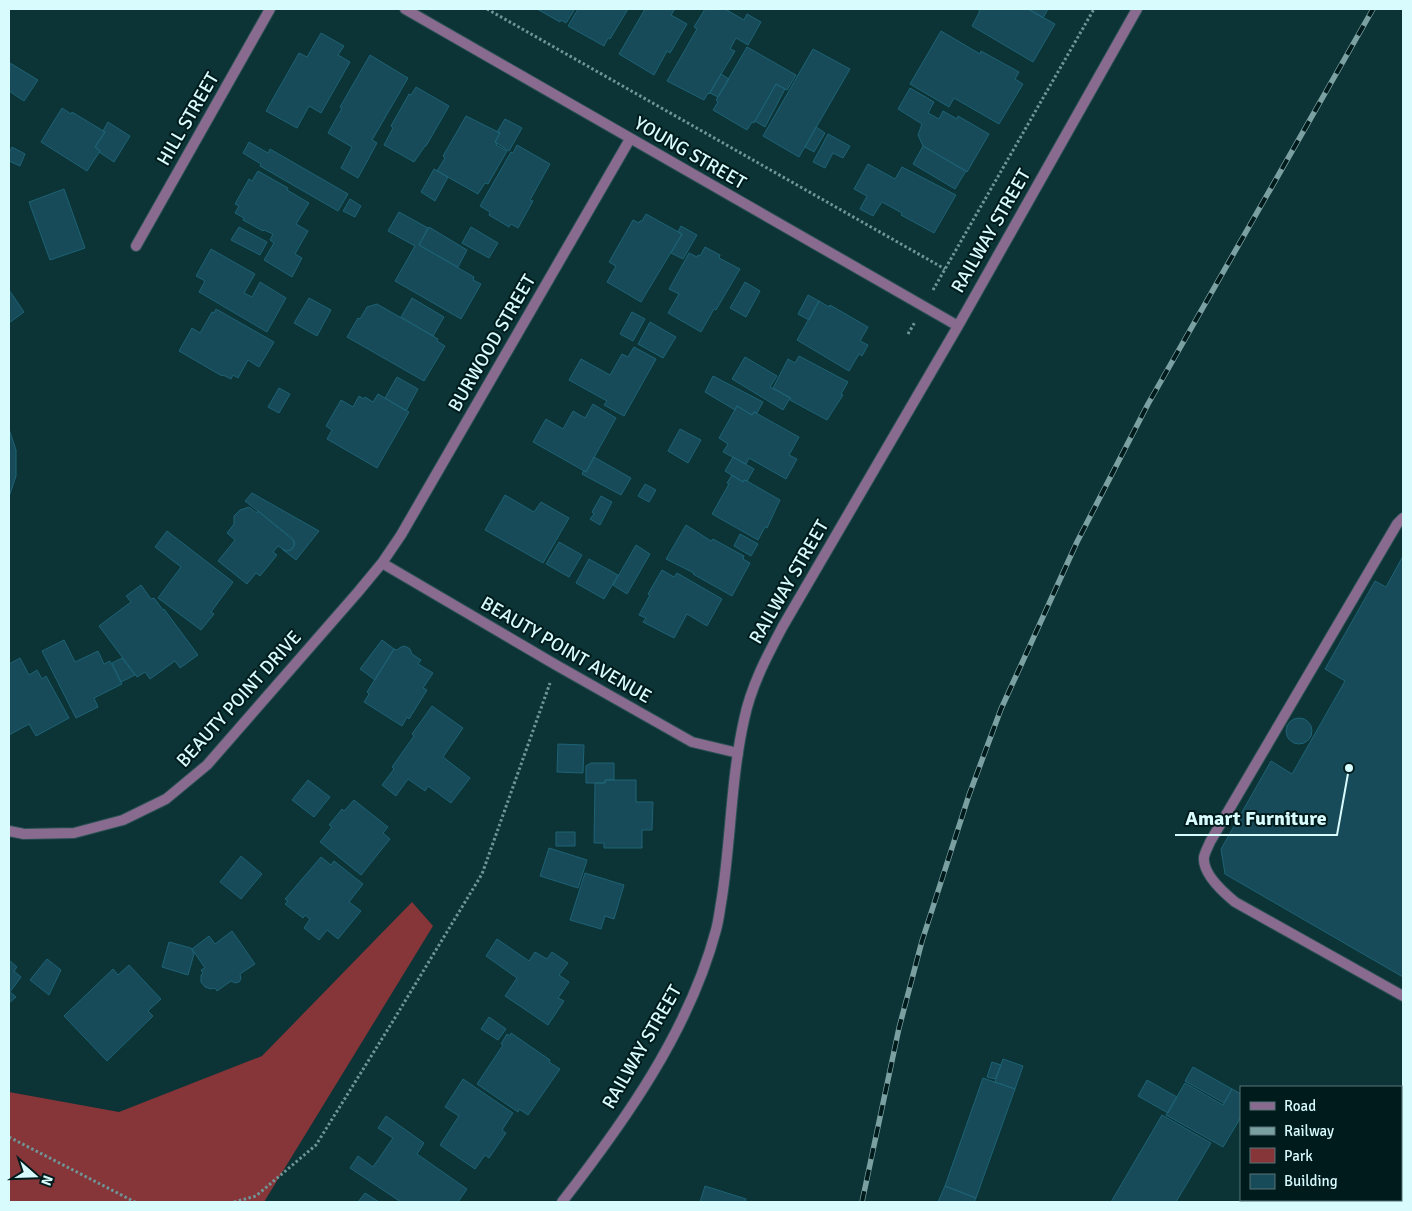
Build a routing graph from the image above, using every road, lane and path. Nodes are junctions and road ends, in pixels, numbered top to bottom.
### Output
1 (270, 9) edge
2 (406, 9) edge
3 (487, 9) edge
4 (1094, 9) edge
5 (1137, 9) edge
6 (630, 139) junction
7 (136, 246) dead end
8 (946, 269) junction
9 (923, 306) junction
10 (958, 326) junction
11 (908, 334) dead end
12 (1403, 518) edge
13 (382, 563) junction
14 (556, 665) junction
15 (738, 754) junction
16 (9, 831) edge
17 (1403, 996) edge
18 (9, 1138) edge
19 (135, 1202) edge
20 (234, 1202) edge
21 (562, 1202) edge

1 - 7 street, HILL STREET
2 - 6 street, YOUNG STREET
3 - 8 path
4 - 8 path
5 - 10 street, RAILWAY STREET
6 - 9 street, YOUNG STREET
6 - 13 street, BURWOOD STREET
8 - 9 path
9 - 10 street, YOUNG STREET
9 - 11 path
10 - 15 street, RAILWAY STREET
12 - 17 street
13 - 14 street, BEAUTY POINT AVENUE
13 - 16 street, BEAUTY POINT DRIVE
14 - 15 street, BEAUTY POINT AVENUE
14 - 20 path
15 - 21 street, RAILWAY STREET
18 - 19 path

